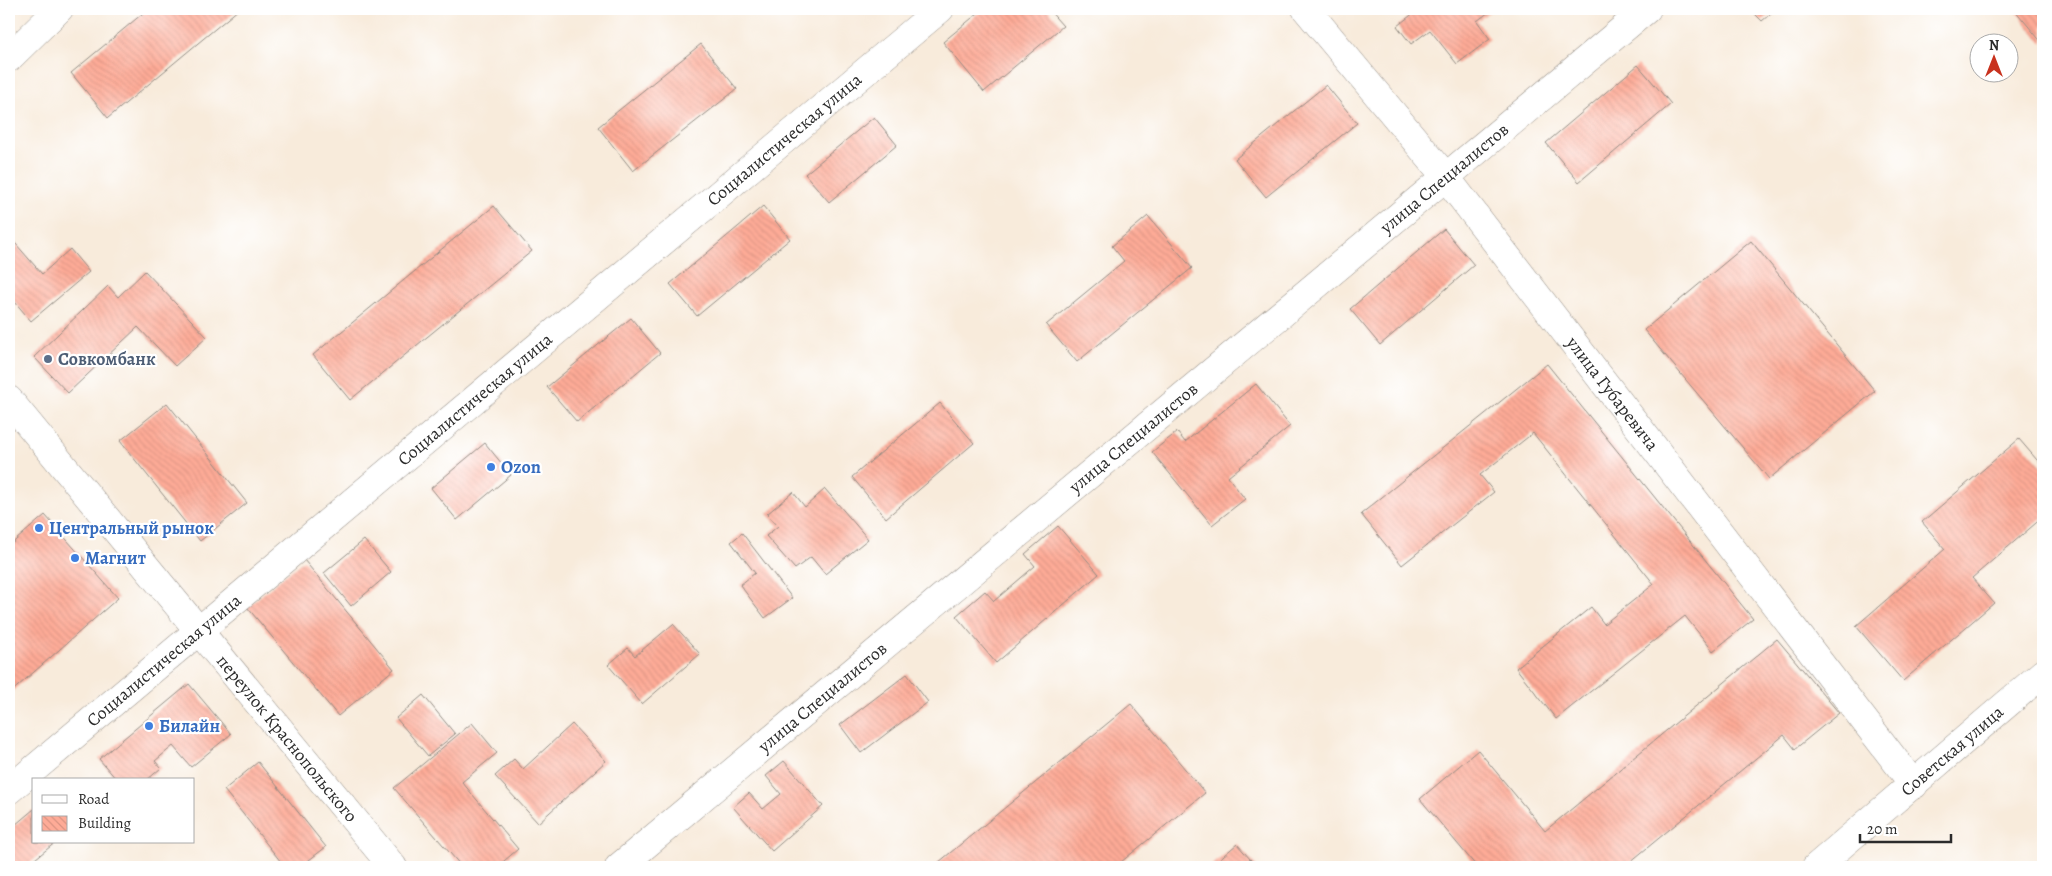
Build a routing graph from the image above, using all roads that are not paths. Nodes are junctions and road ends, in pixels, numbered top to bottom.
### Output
1 (59, 9) edge
2 (940, 9) edge
3 (1306, 9) edge
4 (1648, 9) edge
5 (9, 58) edge
6 (1445, 176) junction
7 (9, 400) edge
8 (198, 632) junction
9 (2043, 672) edge
10 (1914, 784) junction
11 (9, 790) edge
12 (393, 867) edge
13 (619, 867) edge
14 (1816, 867) edge

1 - 5 street
2 - 8 street, Социалистическая улица
3 - 6 street, улица Губаревича
4 - 6 street, улица Специалистов
6 - 10 street, улица Губаревича
6 - 13 street, улица Специалистов
7 - 8 street, переулок Краснопольского
8 - 11 street, Социалистическая улица
8 - 12 street, переулок Краснопольского
9 - 10 street, Советская улица
10 - 14 street, Советская улица

